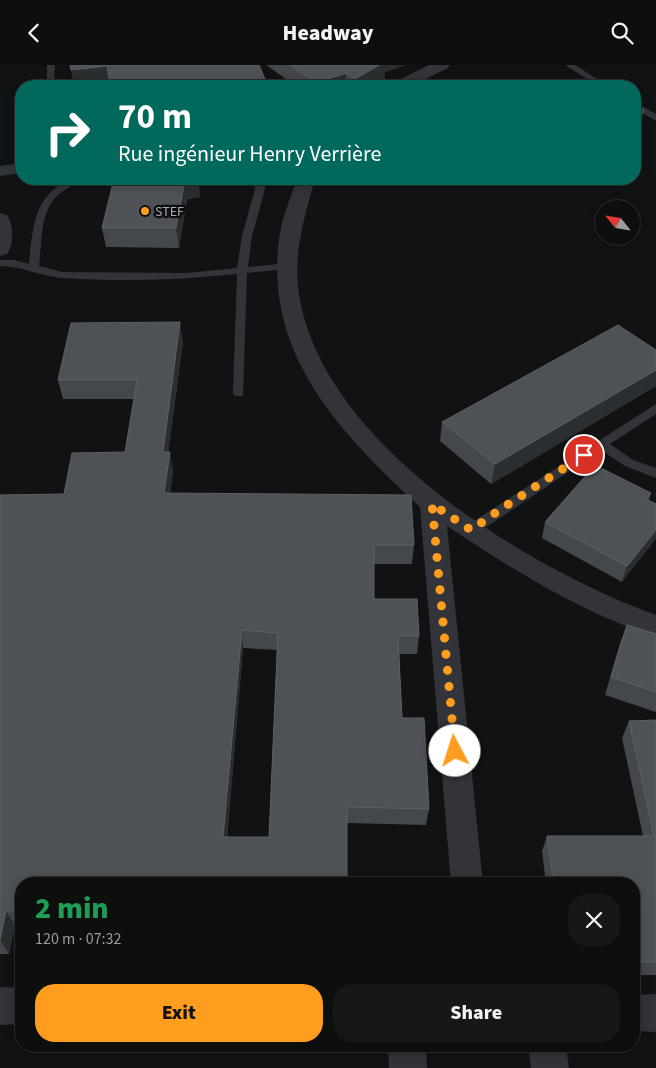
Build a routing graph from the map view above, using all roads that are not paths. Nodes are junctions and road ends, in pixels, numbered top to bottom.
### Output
1 (51, 65) edge
2 (442, 65) edge
3 (569, 65) edge
4 (51, 80) edge
5 (411, 80) edge
6 (594, 80) edge
7 (641, 109) edge
8 (656, 118) edge
9 (15, 169) edge
10 (0, 171) edge
11 (61, 185) edge
12 (260, 185) edge
13 (304, 185) edge
14 (0, 219) edge
15 (0, 250) edge
16 (0, 263) edge
17 (288, 266) junction
18 (34, 268) junction
19 (242, 270) junction
20 (239, 393) dead end
21 (656, 408) edge
22 (601, 444) junction
23 (656, 473) edge
24 (432, 504) junction
25 (471, 530) junction
26 (656, 626) edge
27 (466, 877) edge
28 (0, 1006) edge
29 (15, 1006) edge
30 (640, 1013) edge
31 (656, 1013) edge
32 (407, 1052) edge
33 (548, 1052) edge
34 (408, 1068) edge
35 (550, 1068) edge

1 - 4 lane
2 - 5 street
3 - 6 lane
7 - 8 lane
9 - 10 street
11 - 18 lane
12 - 19 lane
13 - 17 street
14 - 15 street
16 - 18 lane
17 - 19 lane
17 - 24 street
18 - 19 lane
19 - 20 lane
21 - 22 lane
22 - 23 lane
22 - 25 lane
24 - 25 street
24 - 27 street
25 - 26 street
28 - 29 street
30 - 31 street
32 - 34 street
33 - 35 street

